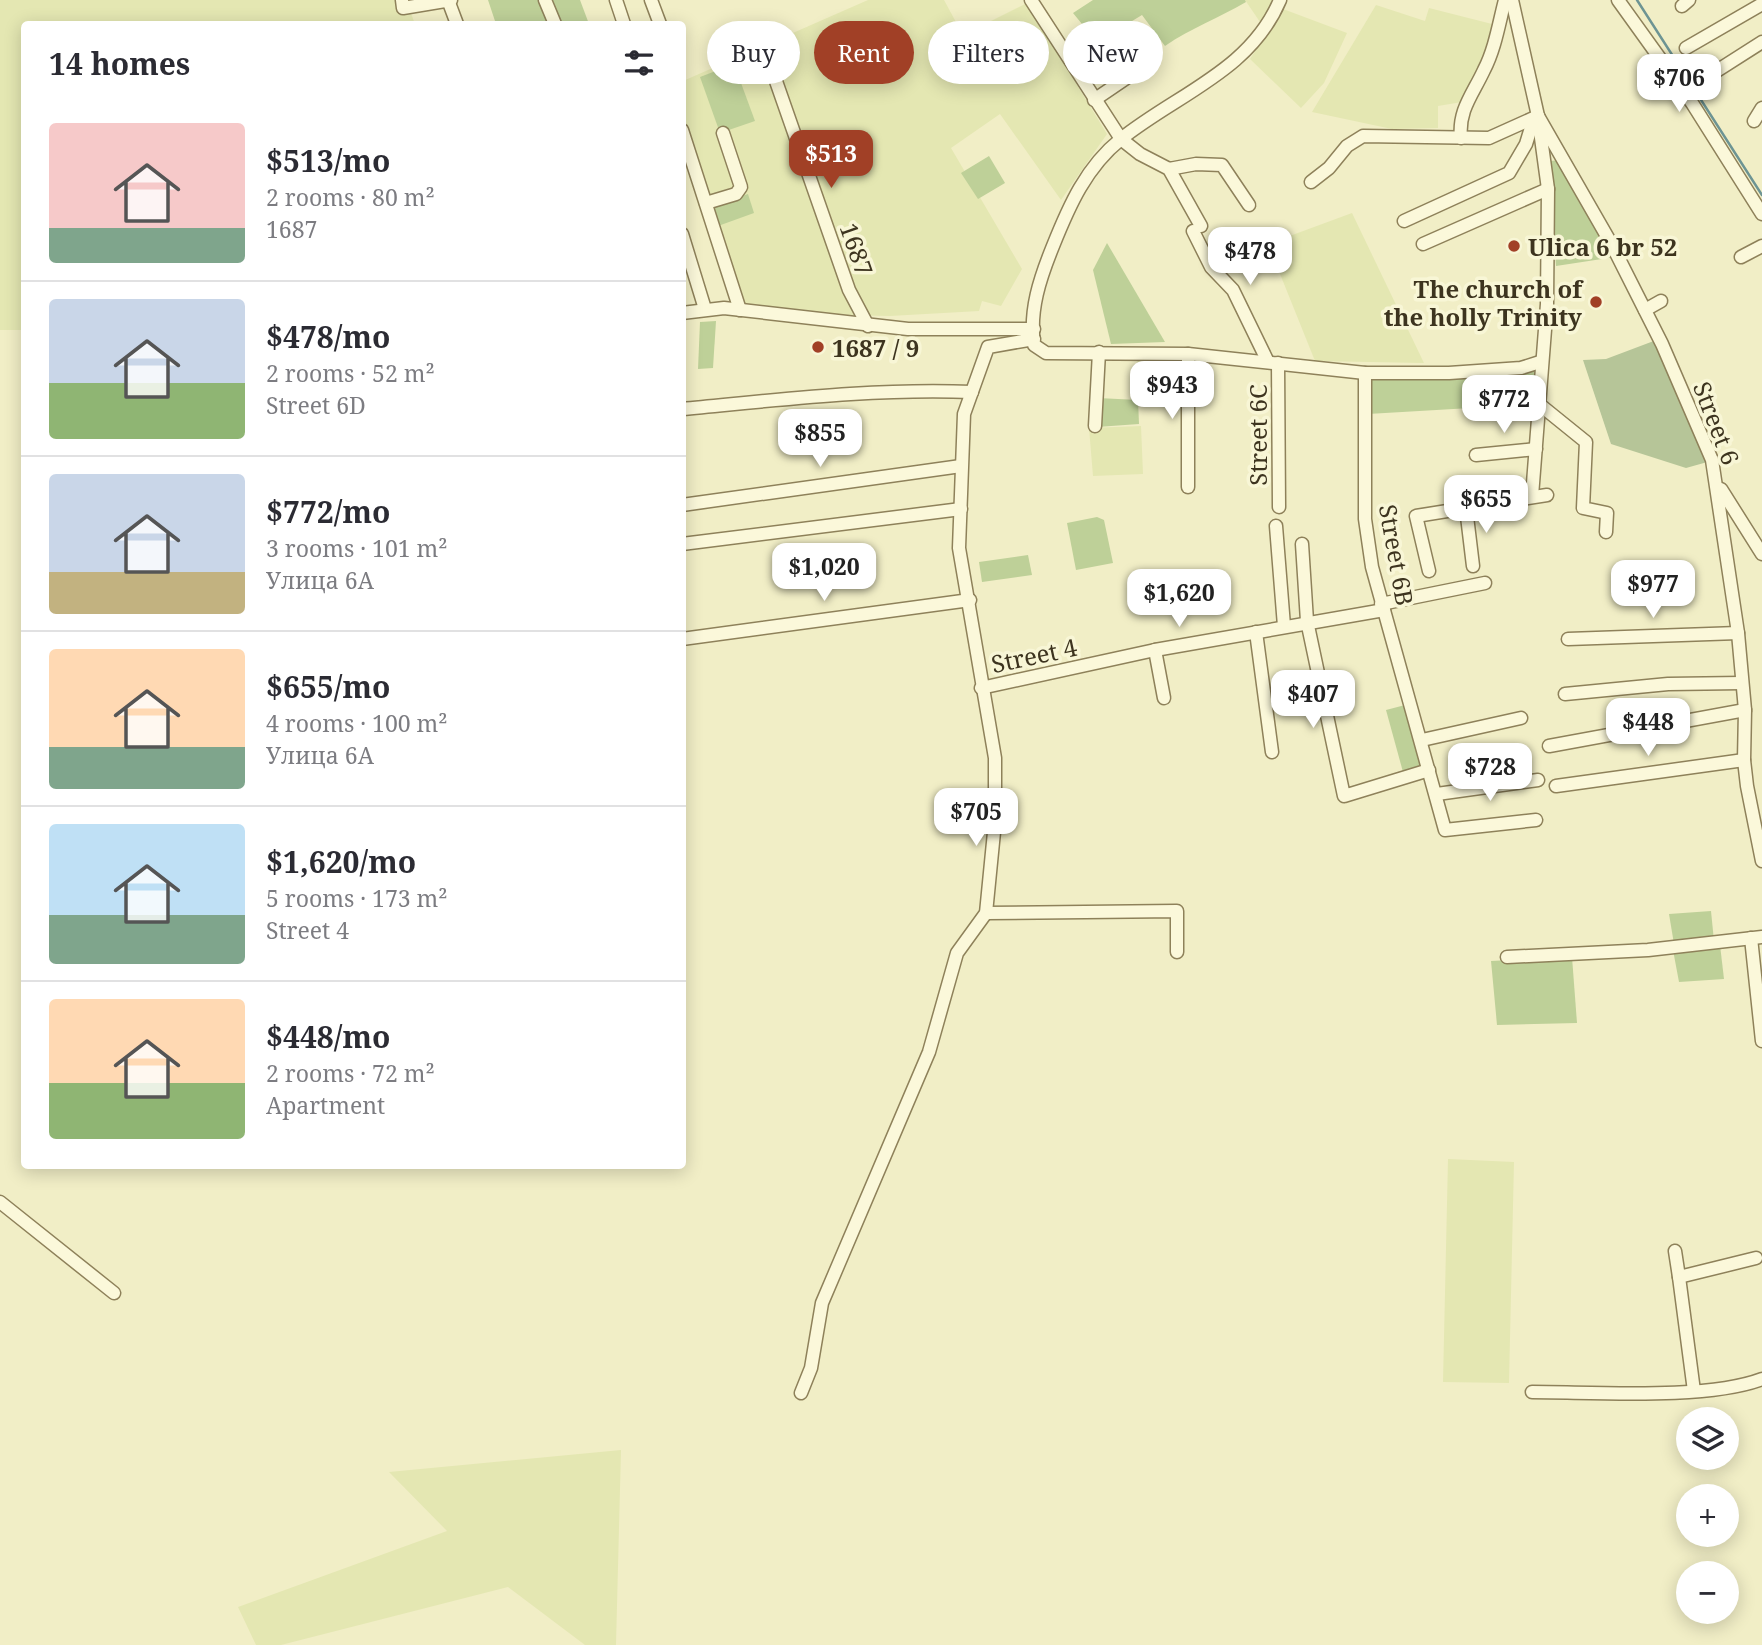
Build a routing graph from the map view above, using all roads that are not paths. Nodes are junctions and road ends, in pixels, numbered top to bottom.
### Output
1 (402, 0) edge
2 (450, 0) edge
3 (545, 0) edge
4 (616, 0) edge
5 (651, 0) edge
6 (1031, 0) edge
7 (1280, 0) edge
8 (1505, 0) edge
9 (1512, 0) edge
10 (1618, 0) edge
11 (1762, 5) edge
12 (456, 21) edge
13 (554, 21) edge
14 (623, 21) edge
15 (659, 21) edge
16 (1762, 42) edge
17 (1686, 48) dead end
18 (1715, 72) dead end
19 (777, 84) edge
20 (1118, 84) edge
21 (1094, 100) junction
22 (1762, 108) edge
23 (1536, 118) junction
24 (1754, 121) dead end
25 (723, 132) dead end
26 (1461, 138) junction
27 (1121, 139) junction
28 (686, 142) edge
29 (1169, 169) junction
30 (1311, 182) dead end
31 (1548, 189) junction
32 (706, 203) junction
33 (1250, 205) dead end
34 (1762, 214) edge
35 (1404, 221) dead end
36 (1423, 244) dead end
37 (1762, 246) edge
38 (686, 247) edge
39 (1741, 257) dead end
40 (1661, 301) dead end
41 (705, 309) junction
42 (740, 310) junction
43 (1645, 310) junction
44 (686, 312) edge
45 (868, 326) junction
46 (1034, 334) junction
47 (1099, 352) junction
48 (1188, 354) junction
49 (1540, 362) junction
50 (1273, 363) junction
51 (1365, 373) junction
52 (972, 392) junction
53 (1539, 404) junction
54 (686, 409) edge
55 (1094, 426) dead end
56 (1536, 449) junction
57 (1476, 455) dead end
58 (961, 466) junction
59 (1718, 486) junction
60 (1188, 487) dead end
61 (1546, 495) dead end
62 (1532, 496) junction
63 (686, 504) edge
64 (1279, 507) dead end
65 (1466, 508) junction
66 (961, 509) junction
67 (1276, 526) dead end
68 (1606, 532) dead end
69 (686, 543) edge
70 (1302, 544) dead end
71 (1762, 554) edge
72 (1474, 566) dead end
73 (1429, 571) dead end
74 (1485, 583) dead end
75 (970, 600) junction
76 (1382, 607) junction
77 (1307, 621) junction
78 (1284, 626) junction
79 (1256, 632) junction
80 (1738, 634) junction
81 (686, 638) edge
82 (1568, 639) dead end
83 (1155, 650) junction
84 (1742, 682) junction
85 (981, 688) junction
86 (1565, 694) dead end
87 (1164, 698) dead end
88 (1745, 710) junction
89 (1521, 718) dead end
90 (1422, 740) junction
91 (1549, 746) dead end
92 (1272, 752) dead end
93 (1744, 760) junction
94 (1430, 770) junction
95 (1538, 780) dead end
96 (1556, 786) dead end
97 (1437, 794) junction
98 (1536, 820) dead end
99 (1762, 861) edge
100 (986, 913) junction
101 (1757, 937) edge
102 (1177, 952) dead end
103 (1507, 957) dead end
104 (1762, 1041) edge
105 (0, 1202) edge
106 (1675, 1251) dead end
107 (1756, 1258) dead end
108 (1679, 1278) junction
109 (114, 1293) dead end
110 (1762, 1379) edge
111 (1694, 1391) junction
112 (1532, 1392) dead end
113 (801, 1393) dead end

1 - 2 street
2 - 12 street
3 - 13 street
4 - 14 street
5 - 15 street
6 - 21 street
7 - 27 street
8 - 26 street
9 - 23 street, Street 6
10 - 34 street
11 - 17 street
16 - 18 street
19 - 45 street, 1687
20 - 21 street
21 - 27 street
22 - 24 street
23 - 26 street
23 - 31 street, Street 6
23 - 35 street
23 - 43 street, Street 6
25 - 32 street
26 - 30 street
27 - 29 street
27 - 46 street
28 - 32 street
29 - 33 street
29 - 50 street
31 - 36 street
31 - 49 street, Street 6
32 - 42 street
37 - 39 street
38 - 41 street
40 - 43 street
41 - 42 street
41 - 44 street
42 - 45 street
43 - 59 street, Street 6
45 - 46 street
46 - 47 street
46 - 52 street
47 - 48 street
47 - 55 street
48 - 50 street
48 - 60 street
49 - 51 street
49 - 53 street, Street 6
50 - 51 street
50 - 64 street, Street 6C
51 - 76 street, Street 6B
52 - 54 street
52 - 58 street
53 - 56 street, Street 6
53 - 68 street
56 - 57 street
56 - 62 street, Street 6
58 - 63 street
58 - 66 street
59 - 71 street
59 - 80 street, Street 6
61 - 62 street
62 - 65 street
65 - 72 street
65 - 73 street
66 - 69 street
66 - 75 street
67 - 78 street
70 - 77 street
74 - 76 street, Street 4
75 - 81 street
75 - 85 street
76 - 77 street, Street 4
76 - 90 street, Street 6B
77 - 78 street, Street 4
77 - 94 street
78 - 79 street, Street 4
79 - 83 street, Street 4
79 - 92 street
80 - 82 street
80 - 84 street, Street 6
83 - 85 street, Street 4
83 - 87 street
84 - 86 street
84 - 88 street, Street 6
85 - 100 street
88 - 91 street
88 - 93 street, Street 6
89 - 90 street
90 - 94 street, Street 6B
93 - 96 street
93 - 99 street, Street 6
94 - 97 street, Street 6B
95 - 97 street
97 - 98 street, Street 6B
100 - 102 street
100 - 113 street
101 - 103 street
101 - 104 street
105 - 109 street
106 - 108 street
107 - 108 street
108 - 111 street
110 - 111 street
111 - 112 street

